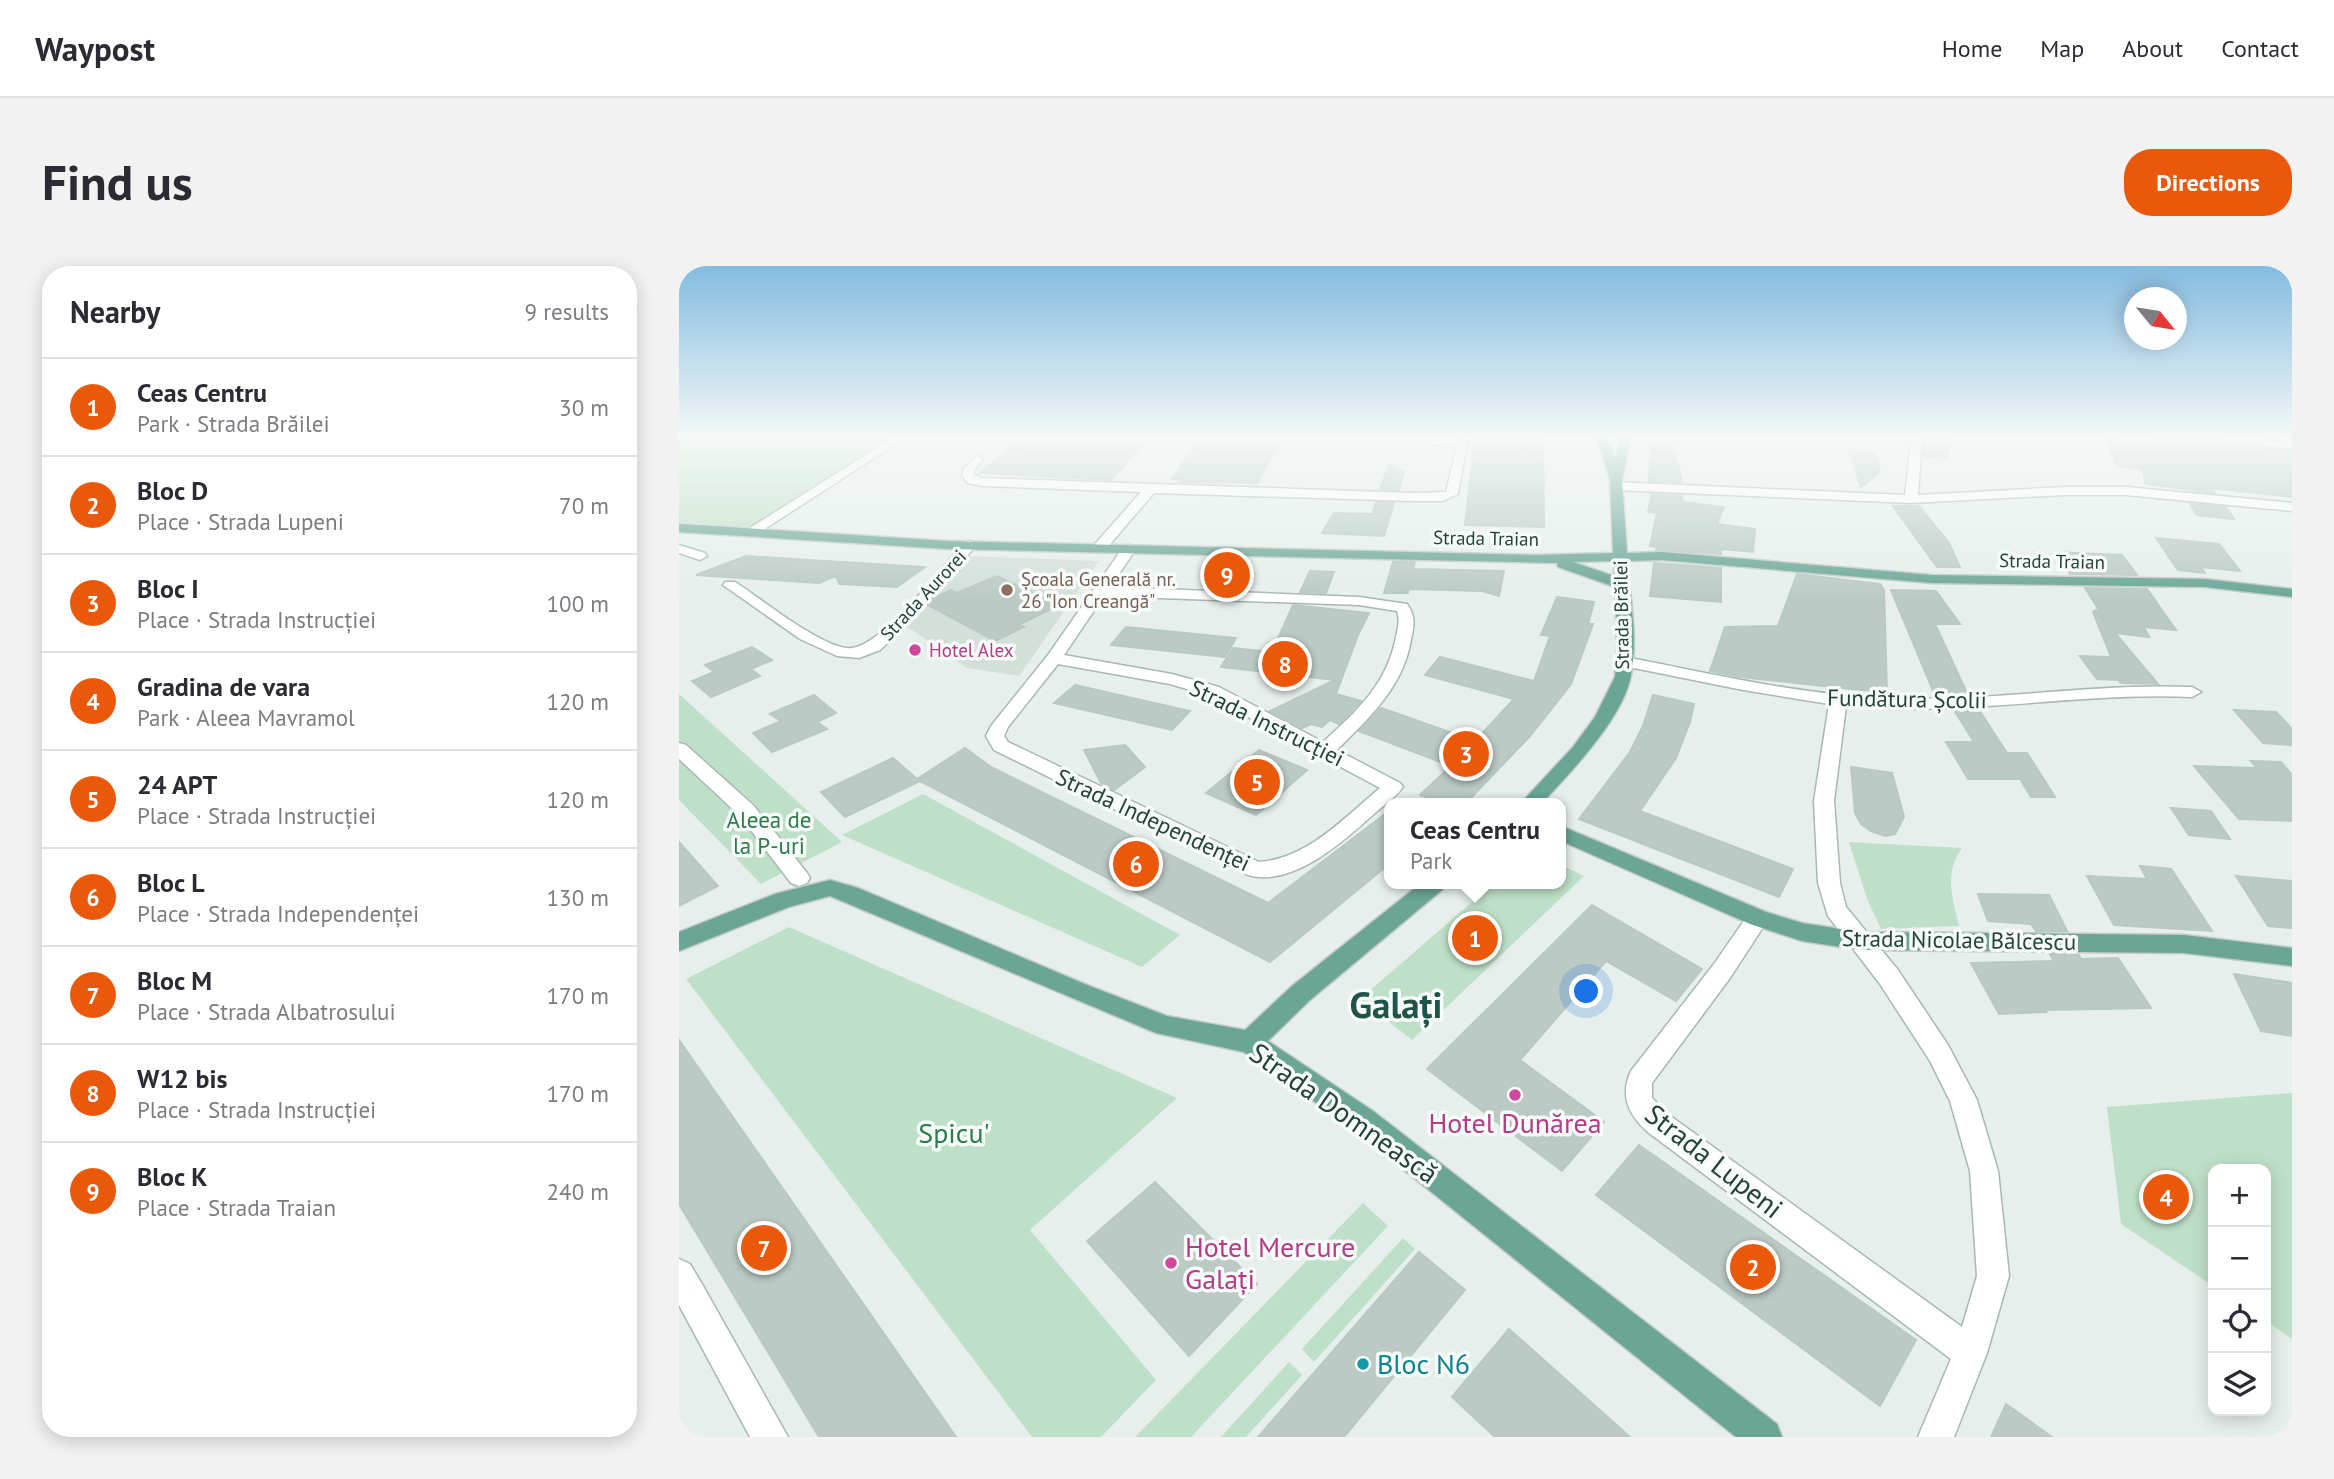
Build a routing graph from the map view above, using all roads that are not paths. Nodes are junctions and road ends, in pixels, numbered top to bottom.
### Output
1 (814, 491) edge
2 (1150, 491) edge
3 (1238, 491) edge
4 (1454, 491) edge
5 (1616, 491) edge
6 (1757, 491) edge
7 (1912, 491) edge
8 (2081, 491) edge
9 (2102, 491) edge
10 (1911, 499) junction
11 (2292, 507) edge
12 (683, 530) edge
13 (749, 533) junction
14 (969, 545) junction
15 (1100, 547) junction
16 (679, 549) edge
17 (1129, 549) junction
18 (1620, 555) junction
19 (700, 556) dead end
20 (1534, 559) junction
21 (1621, 584) junction
22 (730, 586) dead end
23 (1100, 591) junction
24 (2292, 593) edge
25 (1054, 658) junction
26 (1625, 662) junction
27 (2192, 692) dead end
28 (1837, 699) junction
29 (679, 749) edge
30 (1326, 750) junction
31 (1393, 787) joint
32 (1536, 798) edge
33 (1566, 835) edge
34 (799, 878) dead end
35 (1428, 889) edge
36 (1758, 918) junction
37 (1860, 941) junction
38 (679, 942) edge
39 (2292, 957) edge
40 (1251, 1042) junction
41 (679, 1275) edge
42 (1969, 1353) junction
43 (770, 1437) edge
44 (1764, 1437) edge
45 (1936, 1437) edge

1 - 13 street
2 - 15 street
3 - 4 street
5 - 18 main road, Strada Brăilei
6 - 10 street
7 - 10 street
8 - 10 street
9 - 11 street
12 - 13 main road, Strada Traian
13 - 14 main road, Strada Traian
14 - 15 main road, Strada Traian
14 - 22 street, Strada Aurorei
15 - 17 main road, Strada Traian
16 - 19 street
17 - 20 main road, Strada Traian
17 - 23 street
18 - 20 main road, Strada Traian
18 - 21 main road, Strada Brăilei
18 - 24 main road, Strada Traian
20 - 21 main road
21 - 26 main road, Strada Brăilei
23 - 25 street
23 - 30 street
25 - 30 street, Strada Instrucției
25 - 31 street, Strada Independenței
26 - 28 street, Fundătura Școlii
26 - 32 main road, Strada Brăilei
27 - 28 street, Fundătura Școlii
28 - 37 street
29 - 34 street
30 - 31 street, Strada Instrucției
33 - 36 main road, Strada Nicolae Bălcescu
35 - 40 main road
36 - 37 main road, Strada Nicolae Bălcescu
36 - 42 street, Strada Lupeni
37 - 39 main road, Strada Nicolae Bălcescu
37 - 42 street
38 - 40 main road, Strada Domnească
40 - 44 main road, Strada Domnească
41 - 43 street
42 - 45 street

